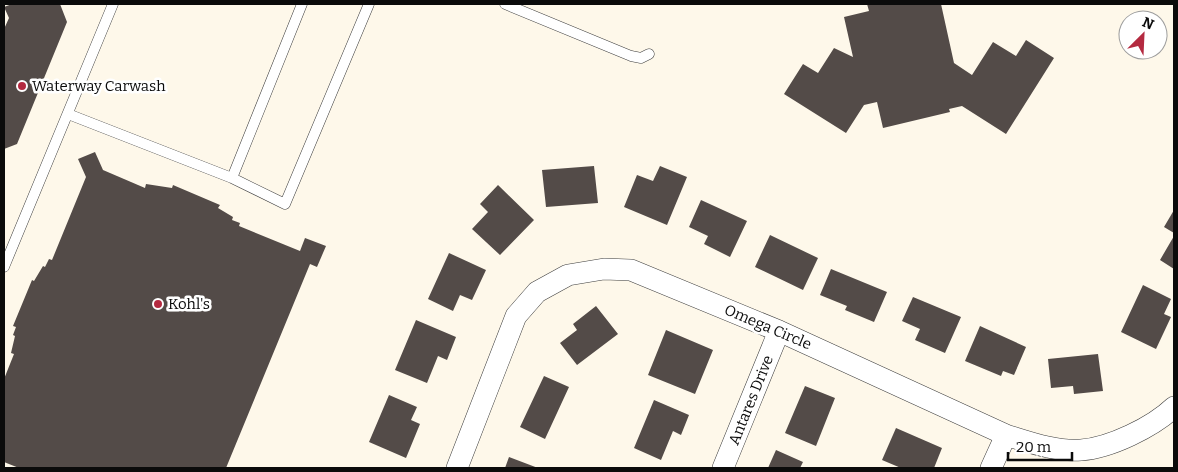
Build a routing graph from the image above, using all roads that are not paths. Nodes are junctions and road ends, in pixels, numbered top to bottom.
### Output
1 (113, 4) edge
2 (302, 4) edge
3 (369, 4) edge
4 (505, 4) edge
5 (649, 54) dead end
6 (68, 114) junction
7 (232, 178) junction
8 (4, 237) edge
9 (14, 242) junction
10 (4, 266) edge
11 (778, 331) junction
12 (1174, 407) edge
13 (1006, 435) junction
14 (457, 468) edge
15 (723, 468) edge
16 (991, 468) edge

1 - 6 lane
2 - 7 lane
3 - 7 lane
4 - 5 lane
6 - 7 lane
6 - 9 lane
8 - 9 lane
9 - 10 lane
11 - 13 street, Omega Circle
11 - 14 street, Omega Circle
11 - 15 street, Antares Drive
12 - 13 street, Omega Circle
13 - 16 street

